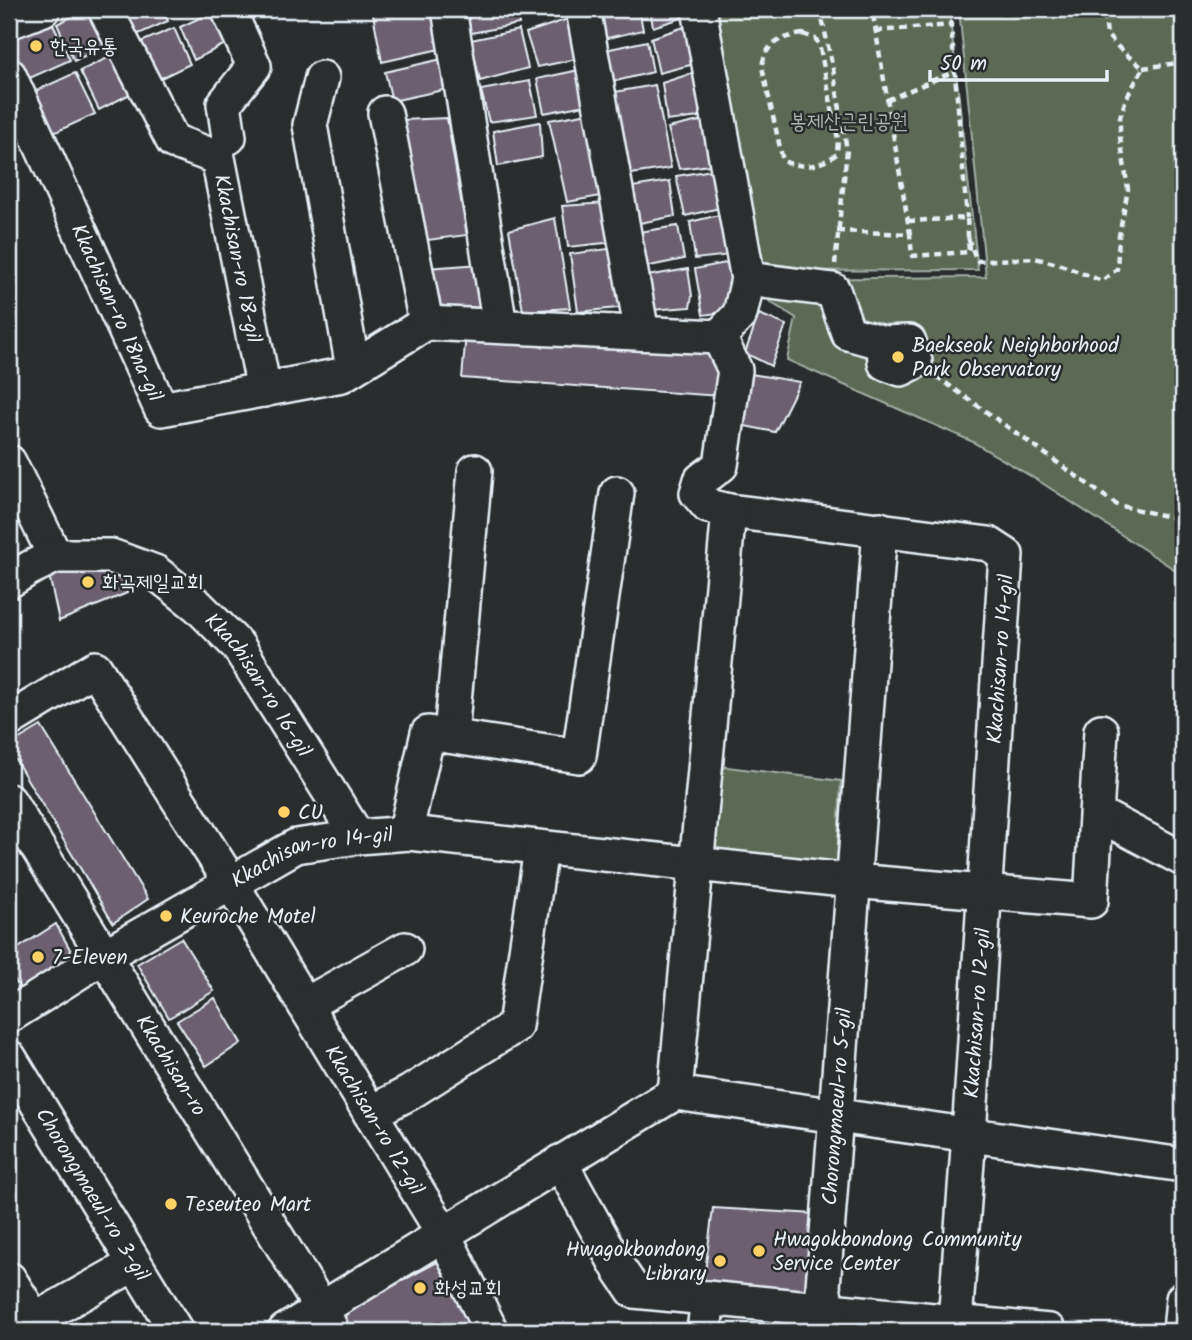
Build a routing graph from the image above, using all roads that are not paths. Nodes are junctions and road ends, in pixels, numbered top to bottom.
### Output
1 (43, 9) edge
2 (105, 9) edge
3 (228, 9) edge
4 (449, 9) edge
5 (583, 9) edge
6 (699, 9) edge
7 (9, 22) edge
8 (9, 75) edge
9 (322, 78) dead end
10 (385, 113) dead end
11 (229, 137) dead end
12 (748, 279) junction
13 (426, 323) junction
14 (500, 326) junction
15 (642, 333) junction
16 (719, 337) junction
17 (915, 362) road end
18 (353, 368) junction
19 (264, 390) junction
20 (9, 462) edge
21 (475, 471) dead end
22 (617, 493) dead end
23 (729, 511) junction
24 (880, 529) junction
25 (55, 556) junction
26 (9, 581) edge
27 (9, 720) edge
28 (1101, 731) dead end
29 (451, 735) junction
30 (9, 801) edge
31 (1098, 814) junction
32 (409, 834) junction
33 (358, 837) junction
34 (541, 848) junction
35 (1183, 859) edge
36 (697, 864) junction
37 (853, 881) junction
38 (231, 883) junction
39 (985, 892) junction
40 (405, 949) dead end
41 (104, 956) junction
42 (305, 1005) junction
43 (9, 1016) edge
44 (9, 1057) edge
45 (675, 1093) junction
46 (370, 1113) junction
47 (836, 1115) junction
48 (970, 1135) junction
49 (560, 1162) junction
50 (1183, 1165) edge
51 (443, 1233) junction
52 (134, 1264) junction
53 (9, 1279) edge
54 (708, 1298) junction
55 (1183, 1298) edge
56 (327, 1320) edge
57 (830, 1321) edge
58 (955, 1322) junction
59 (25, 1326) edge
60 (176, 1331) edge
61 (285, 1331) edge
62 (491, 1331) edge
63 (704, 1331) edge
64 (1049, 1331) edge
65 (1180, 1331) edge

1 - 7 street
2 - 19 street, Kkachisan-ro 18-gil
3 - 11 street
4 - 14 street
5 - 15 street
6 - 12 street
8 - 19 street, Kkachisan-ro 18na-gil
9 - 18 street
10 - 13 street
12 - 16 street
12 - 17 street
13 - 14 street
13 - 18 street, Kkachisan-ro 18na-gil
14 - 15 street
15 - 16 street
16 - 23 street, Kkachisan-ro 14-gil
18 - 19 street, Kkachisan-ro 18na-gil
20 - 25 street
21 - 29 street
22 - 29 street
23 - 24 street, Kkachisan-ro 14-gil
23 - 36 street
24 - 37 street
24 - 39 street, Kkachisan-ro 14-gil
25 - 26 street, Kkachisan-ro 16-gil
25 - 33 street, Kkachisan-ro 16-gil
27 - 38 street
28 - 31 street, Kkachisan-ro 14-gil
29 - 32 street
30 - 41 street, Kkachisan-ro
31 - 35 street
31 - 39 street, Kkachisan-ro 14-gil
32 - 33 street, Kkachisan-ro 14-gil
32 - 34 street, Kkachisan-ro 14-gil
33 - 38 street, Kkachisan-ro 14-gil
34 - 36 street, Kkachisan-ro 14-gil
34 - 46 street
36 - 37 street, Kkachisan-ro 14-gil
36 - 45 street
37 - 39 street, Kkachisan-ro 14-gil
37 - 47 street, Chorongmaeul-ro 5-gil
38 - 41 street, Kkachisan-ro 14-gil
38 - 42 street, Kkachisan-ro 12-gil
39 - 48 street, Kkachisan-ro 12-gil
40 - 42 street
41 - 43 street, Kkachisan-ro 14-gil
41 - 56 street, Kkachisan-ro
42 - 46 street, Kkachisan-ro 12-gil
44 - 52 street, Chorongmaeul-ro 3-gil
45 - 47 street
45 - 49 street
46 - 51 street, Kkachisan-ro 12-gil
47 - 48 street
47 - 57 street, Chorongmaeul-ro 5-gil
48 - 50 street
48 - 58 street, Kkachisan-ro 12-gil
49 - 51 street
49 - 54 street
51 - 56 street
51 - 62 street, Kkachisan-ro 12-gil
52 - 59 street
52 - 60 street, Chorongmaeul-ro 3-gil
53 - 59 street
54 - 57 street
54 - 63 street
55 - 65 street
56 - 61 street
57 - 58 street
58 - 64 street

